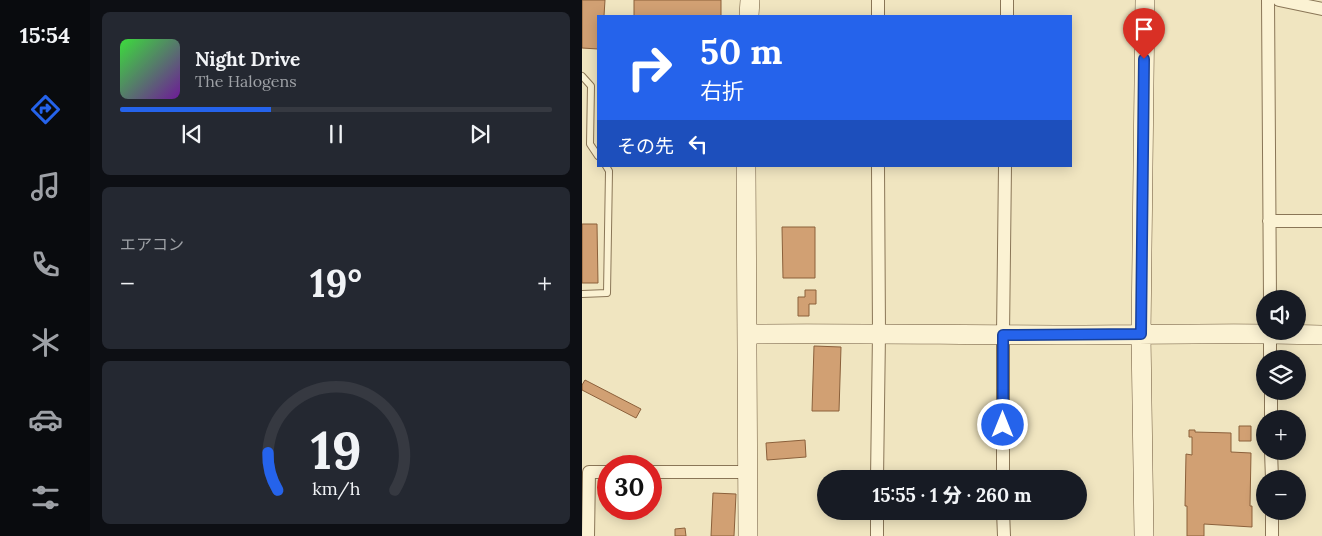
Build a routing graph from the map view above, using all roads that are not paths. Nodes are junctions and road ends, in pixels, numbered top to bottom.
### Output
1 (750, 0) edge
2 (878, 0) edge
3 (1007, 0) edge
4 (1144, 0) edge
5 (1268, 0) edge
6 (1279, 0) edge
7 (1322, 9) edge
8 (749, 15) edge
9 (878, 15) edge
10 (1007, 15) edge
11 (582, 76) edge
12 (597, 154) edge
13 (607, 167) edge
14 (746, 167) edge
15 (878, 167) edge
16 (1005, 167) edge
17 (1269, 221) junction
18 (1322, 221) edge
19 (1270, 290) edge
20 (582, 294) edge
21 (1256, 332) edge
22 (879, 333) junction
23 (748, 334) junction
24 (1141, 334) junction
25 (1306, 334) edge
26 (1003, 335) junction
27 (1322, 335) edge
28 (877, 470) edge
29 (1003, 470) edge
30 (597, 472) edge
31 (662, 472) edge
32 (749, 472) junction
33 (877, 520) edge
34 (1004, 520) edge
35 (1272, 520) edge
36 (588, 536) edge
37 (748, 536) edge
38 (877, 536) edge
39 (1004, 536) edge
40 (1144, 536) edge
41 (1272, 536) edge

1 - 8 street
2 - 9 street
3 - 10 street
4 - 24 street
5 - 17 street
6 - 7 street
11 - 12 lane
13 - 20 lane
14 - 23 street
15 - 22 street
16 - 26 street
17 - 18 street
17 - 19 street
21 - 24 street
22 - 23 street
22 - 26 street
22 - 28 street
23 - 32 street
24 - 26 street
24 - 40 street
25 - 27 street
26 - 29 street
30 - 36 street
31 - 32 street
32 - 37 street
33 - 38 street
34 - 39 street
35 - 41 street

